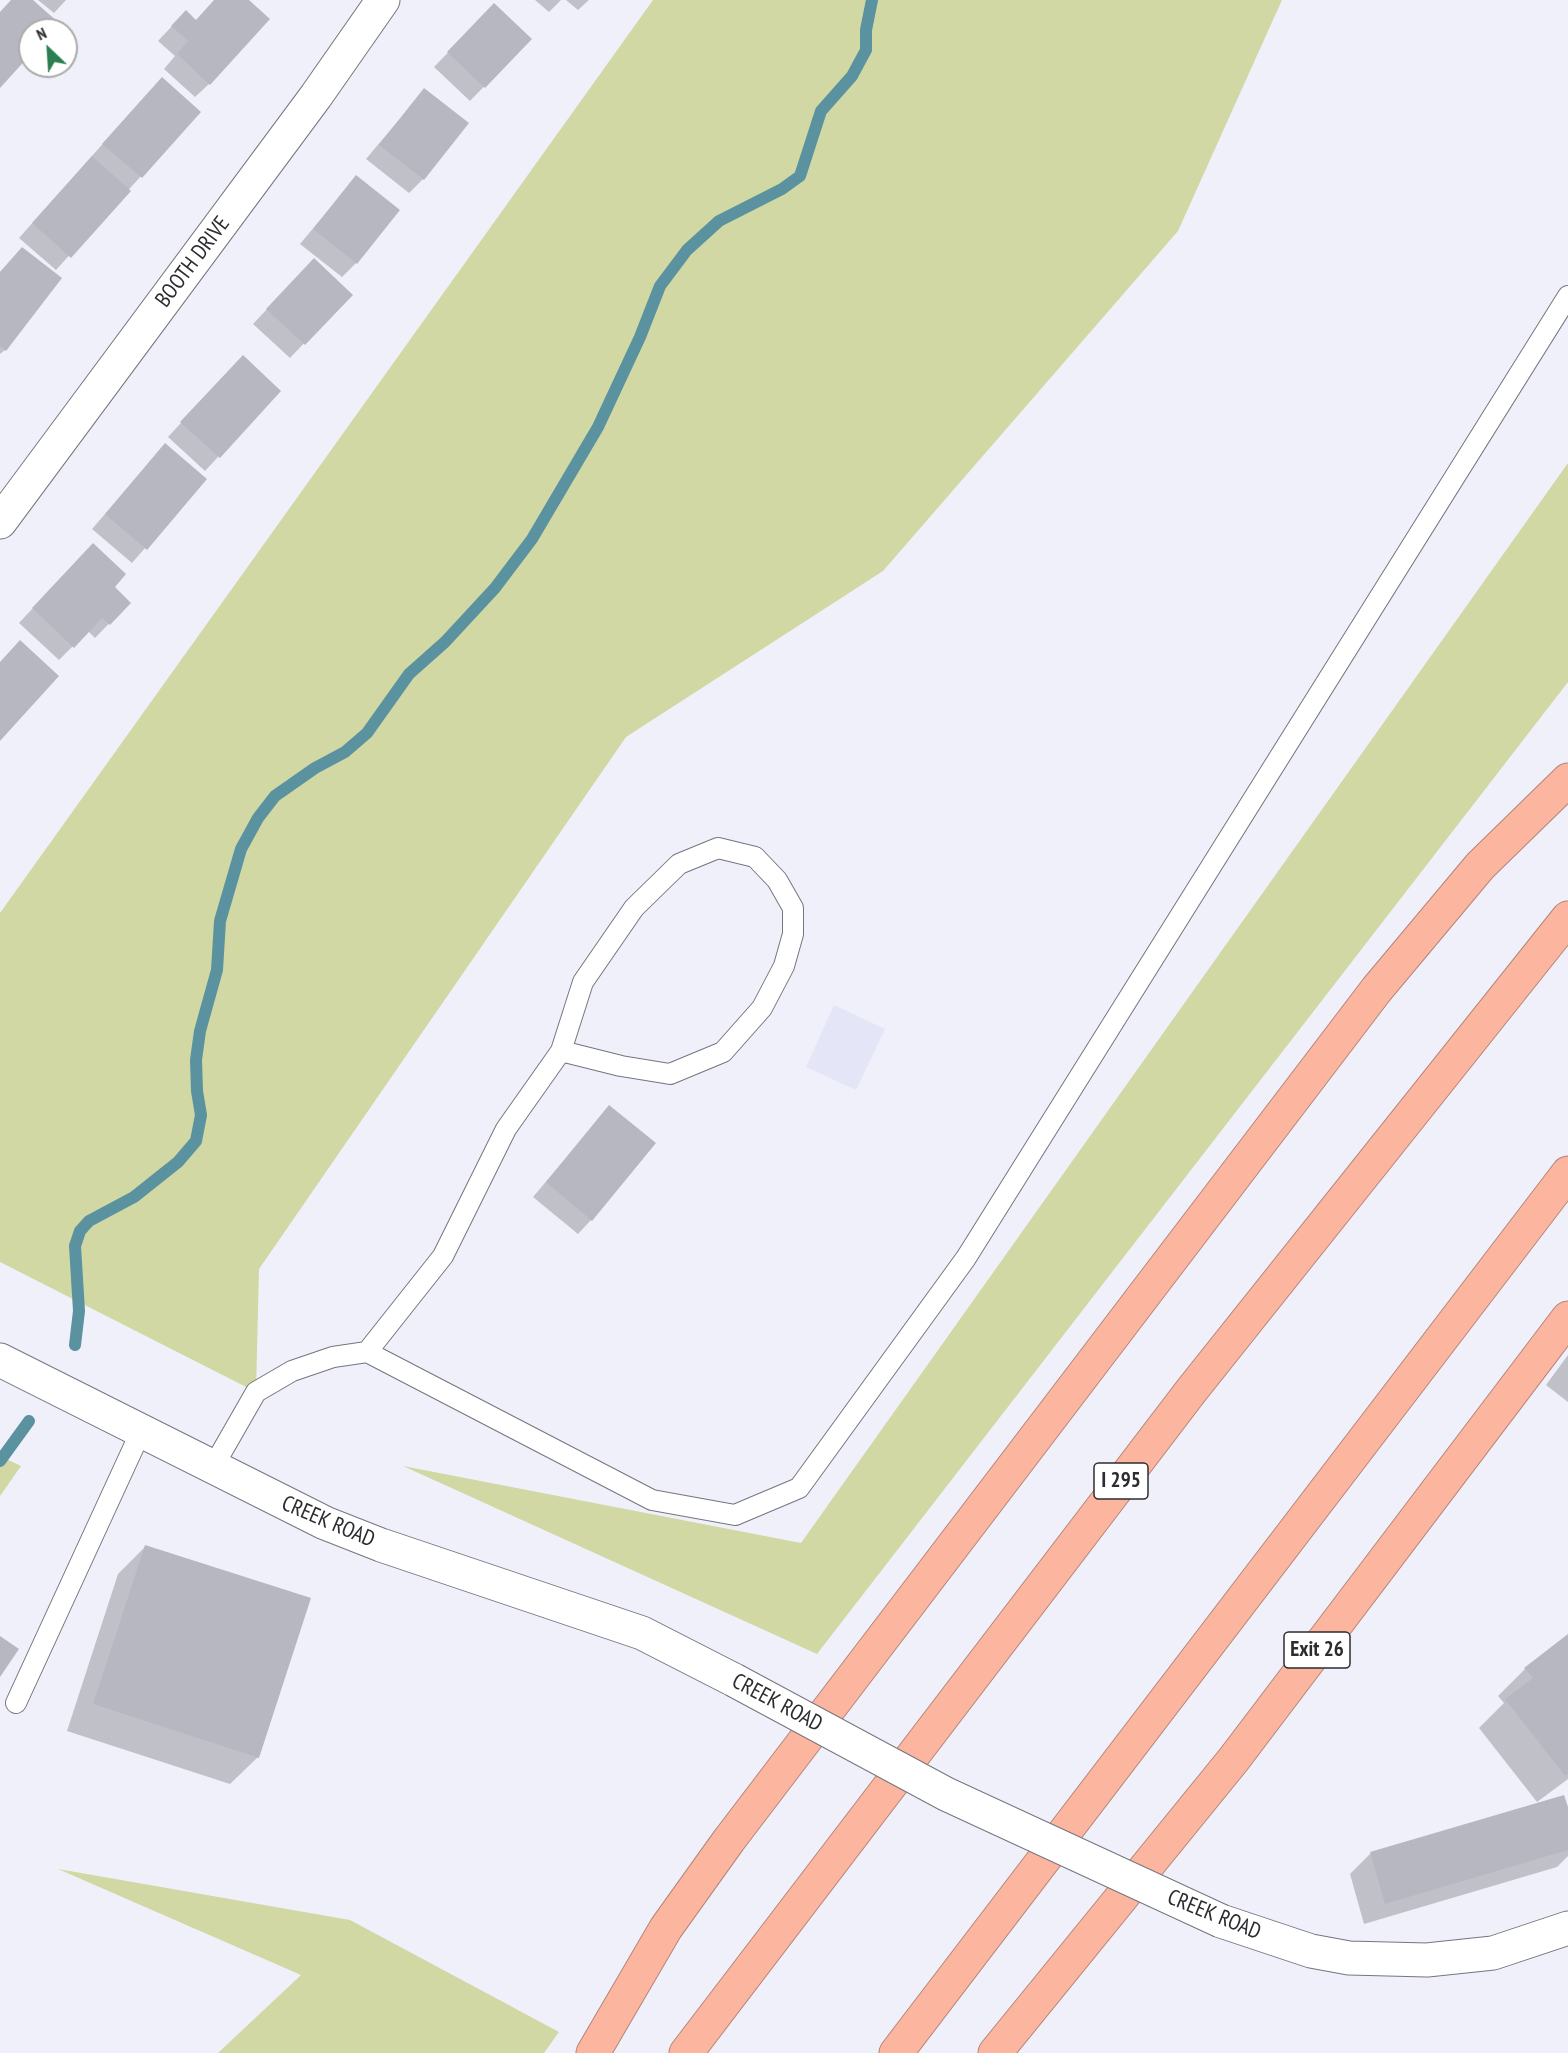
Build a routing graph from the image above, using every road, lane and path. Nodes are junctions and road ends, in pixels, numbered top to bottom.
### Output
1 (383, 0) edge
2 (1568, 296) edge
3 (0, 522) edge
4 (1568, 780) edge
5 (1568, 918) edge
6 (561, 1051) junction
7 (1568, 1173) edge
8 (1568, 1318) edge
9 (367, 1352) junction
10 (0, 1360) edge
11 (141, 1429) junction
12 (213, 1467) junction
13 (16, 1703) dead end
14 (1568, 1928) edge
15 (592, 2053) edge
16 (686, 2053) edge
17 (896, 2053) edge
18 (995, 2053) edge

1 - 3 street, BOOTH DRIVE
2 - 9 lane
4 - 15 highway
5 - 16 highway, I 295
6 - 6 lane
6 - 9 lane
7 - 17 highway
8 - 18 highway, Exit 26
9 - 12 lane
10 - 11 street, CREEK ROAD
11 - 12 street, CREEK ROAD
11 - 13 lane
12 - 14 street, CREEK ROAD, bridge

